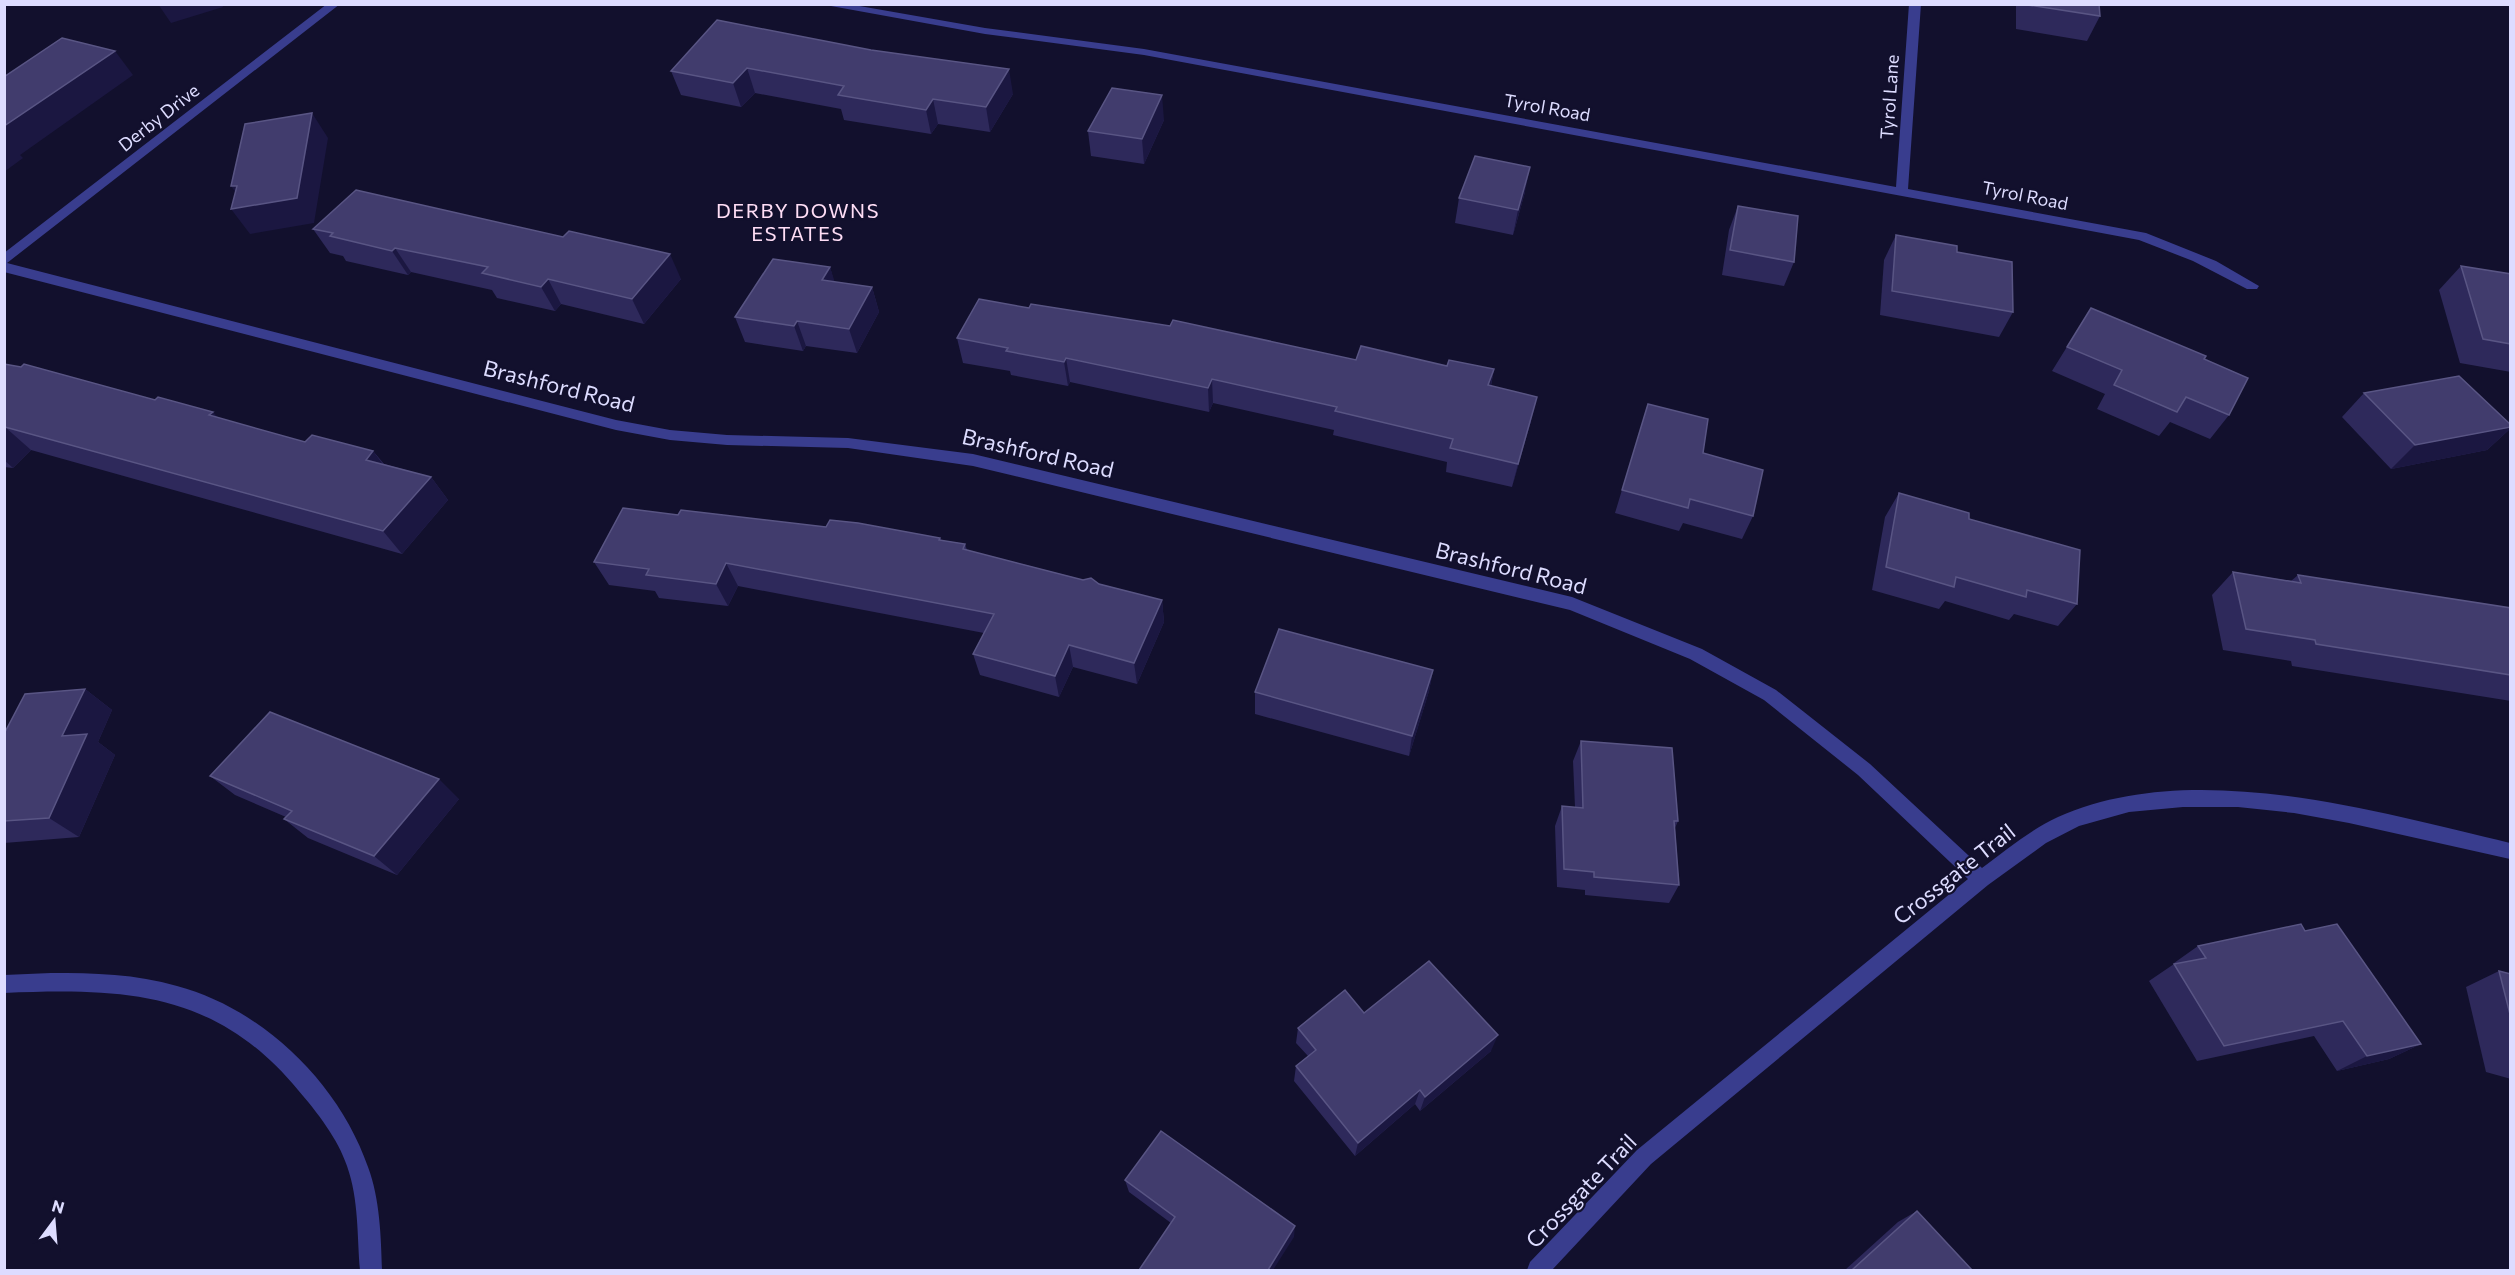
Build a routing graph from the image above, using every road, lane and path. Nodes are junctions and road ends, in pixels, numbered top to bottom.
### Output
1 (335, 4) edge
2 (825, 4) edge
3 (1915, 4) edge
4 (1902, 191) junction
5 (4, 260) edge
6 (4, 267) edge
7 (2252, 286) dead end
8 (2511, 851) edge
9 (1982, 879) junction
10 (4, 984) edge
11 (370, 1270) edge
12 (1538, 1270) edge

1 - 5 street, Derby Drive
2 - 4 street, Tyrol Road
3 - 4 street, Tyrol Lane
4 - 7 street, Tyrol Road
6 - 9 street, Brashford Road
8 - 9 street, Crossgate Trail
9 - 12 street, Crossgate Trail
10 - 11 street

